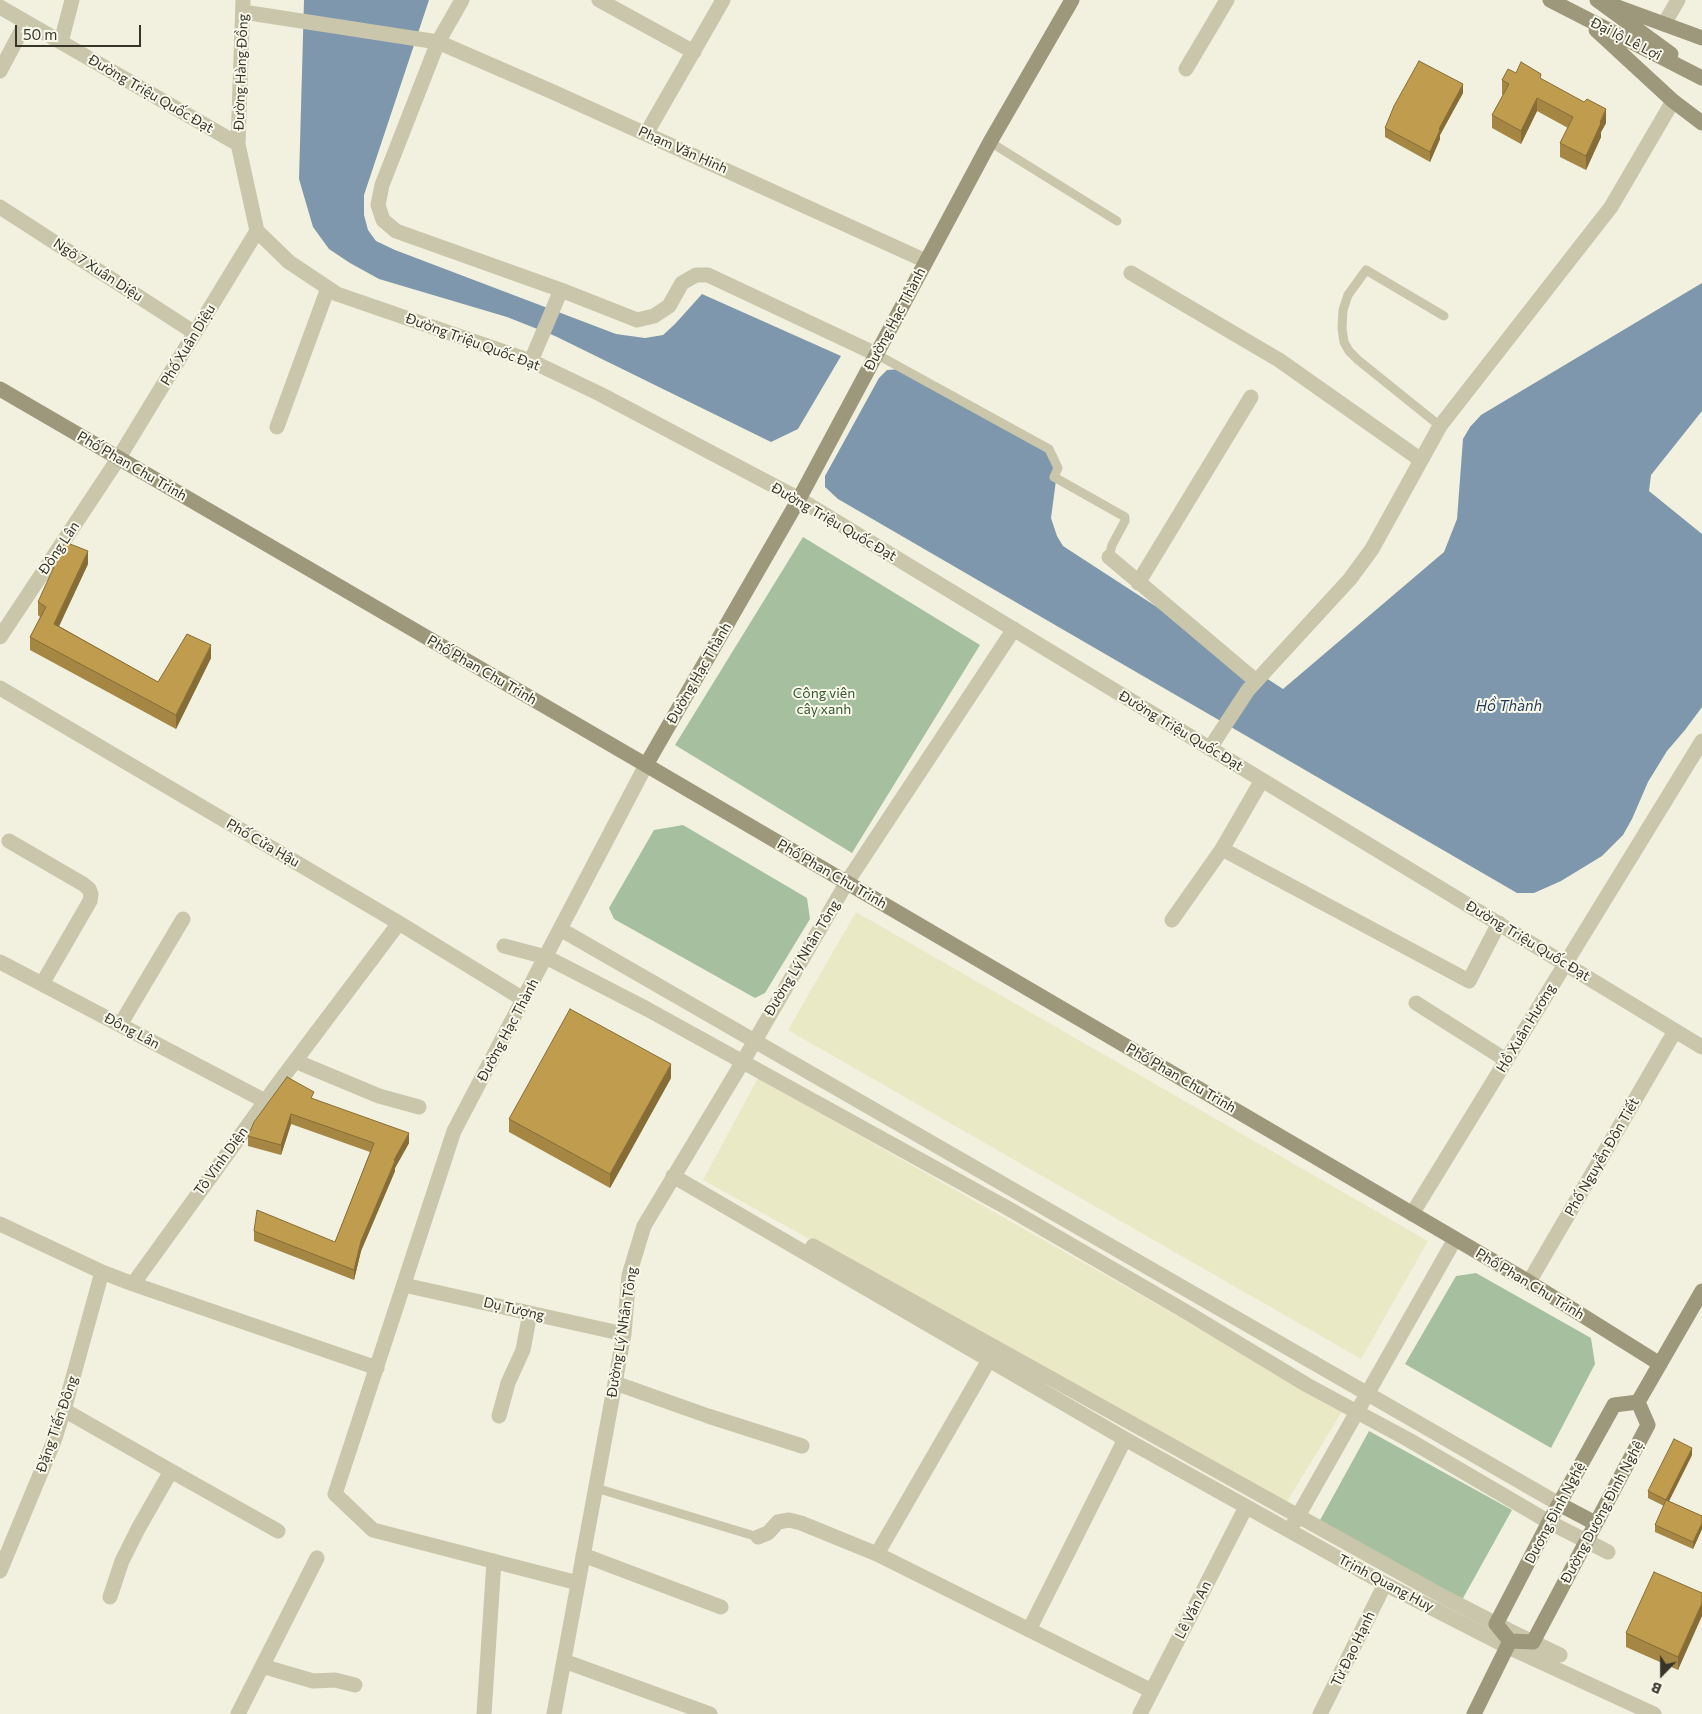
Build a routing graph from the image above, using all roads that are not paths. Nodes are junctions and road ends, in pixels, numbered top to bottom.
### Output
1 (72, 0) edge
2 (462, 0) edge
3 (599, 0) edge
4 (723, 0) edge
5 (1072, 0) edge
6 (1227, 0) edge
7 (1550, 0) edge
8 (1598, 0) edge
9 (1678, 0) edge
10 (243, 6) edge
11 (0, 7) edge
12 (1584, 18) junction
13 (26, 22) junction
14 (1664, 24) junction
15 (1702, 38) edge
16 (61, 42) junction
17 (438, 42) junction
18 (694, 52) junction
19 (1186, 69) dead end
20 (0, 71) edge
21 (1702, 78) edge
22 (1673, 102) junction
23 (1702, 123) edge
24 (646, 134) junction
25 (990, 142) junction
26 (238, 144) junction
27 (0, 207) edge
28 (1117, 221) dead end
29 (257, 231) junction
30 (926, 261) junction
31 (1131, 273) dead end
32 (328, 288) junction
33 (562, 290) junction
34 (1444, 316) dead end
35 (195, 333) junction
36 (876, 354) junction
37 (531, 361) junction
38 (0, 389) edge
39 (1251, 397) dead end
40 (1440, 426) junction
41 (277, 427) dead end
42 (118, 459) junction
43 (1422, 460) junction
44 (799, 499) junction
45 (1108, 558) joint
46 (1138, 583) junction
47 (1014, 629) junction
48 (0, 637) edge
49 (1252, 686) junction
50 (0, 688) edge
51 (1702, 741) edge
52 (1210, 748) junction
53 (646, 765) junction
54 (1262, 780) junction
55 (10, 841) dead end
56 (1222, 849) junction
57 (847, 882) junction
58 (183, 919) dead end
59 (1172, 920) dead end
60 (399, 923) junction
61 (1499, 923) junction
62 (560, 929) junction
63 (504, 946) dead end
64 (546, 957) junction
65 (0, 962) edge
66 (1565, 963) junction
67 (42, 984) junction
68 (523, 999) junction
69 (1416, 1002) dead end
70 (120, 1025) junction
71 (1675, 1031) junction
72 (754, 1040) junction
73 (1702, 1048) edge
74 (1506, 1060) junction
75 (295, 1061) junction
76 (742, 1063) junction
77 (265, 1101) junction
78 (419, 1107) dead end
79 (673, 1170) junction
80 (1412, 1214) junction
81 (0, 1224) edge
82 (1455, 1239) junction
83 (102, 1272) junction
84 (1529, 1282) junction
85 (133, 1284) junction
86 (404, 1285) junction
87 (1702, 1291) edge
88 (530, 1313) junction
89 (624, 1334) junction
90 (989, 1360) junction
91 (1660, 1364) junction
92 (376, 1368) junction
93 (615, 1383) junction
94 (1368, 1393) junction
95 (1638, 1402) junction
96 (64, 1410) junction
97 (1357, 1412) junction
98 (500, 1416) dead end
99 (1125, 1439) junction
100 (802, 1446) dead end
101 (171, 1471) junction
102 (596, 1488) junction
103 (1559, 1504) junction
104 (1246, 1507) junction
105 (1298, 1516) junction
106 (1549, 1522) junction
107 (1595, 1523) junction
108 (278, 1531) dead end
109 (1290, 1531) junction
110 (758, 1537) joint
111 (1585, 1542) junction
112 (1608, 1552) dead end
113 (877, 1554) junction
114 (583, 1555) junction
115 (317, 1558) dead end
116 (494, 1561) junction
117 (0, 1571) edge
118 (578, 1583) junction
119 (1385, 1584) junction
120 (110, 1597) dead end
121 (721, 1607) dead end
122 (1496, 1624) junction
123 (1029, 1630) junction
124 (1533, 1642) junction
125 (1509, 1644) junction
126 (1560, 1655) dead end
127 (564, 1661) junction
128 (262, 1666) junction
129 (355, 1685) dead end
130 (1152, 1692) junction
131 (1651, 1713) edge
132 (238, 1714) edge
133 (484, 1714) edge
134 (554, 1714) edge
135 (710, 1714) edge
136 (1140, 1714) edge
137 (1320, 1714) edge
138 (1474, 1714) edge

1 - 16 street
2 - 17 street
3 - 18 street
4 - 18 street
5 - 25 street, Đường Hạc Thành
6 - 19 street
7 - 12 street, Đại lộ Lê Lợi
8 - 14 street
8 - 21 street, Đại lộ Lê Lợi
9 - 14 street
10 - 17 street, Phạm Văn Hinh
10 - 26 street, Đường Hàng Đồng
11 - 13 street, Đường Triệu Quốc Đạt
12 - 21 street, Đại lộ Lê Lợi
12 - 22 street
13 - 16 street, Đường Triệu Quốc Đạt
13 - 20 street
14 - 15 street
16 - 26 street, Đường Triệu Quốc Đạt
17 - 24 street, Phạm Văn Hinh
17 - 33 street
18 - 24 street
22 - 23 street
22 - 40 street
24 - 30 street, Phạm Văn Hinh
25 - 28 lane
25 - 30 street, Đường Hạc Thành
26 - 29 street
27 - 35 street, Ngõ 7 Xuân Diệu
29 - 32 street, Đường Triệu Quốc Đạt
29 - 35 street, Phố Xuân Diệu
30 - 36 street, Đường Hạc Thành
31 - 43 street
32 - 37 street, Đường Triệu Quốc Đạt
32 - 41 street
33 - 36 street
33 - 37 street
34 - 40 lane
35 - 42 street, Phố Xuân Diệu
36 - 44 street, Đường Hạc Thành
36 - 45 lane
37 - 44 street, Đường Triệu Quốc Đạt
38 - 42 street, Phố Phan Chu Trinh
39 - 46 street
40 - 43 street
42 - 48 street, Đông Lân
42 - 53 street, Phố Phan Chu Trinh
43 - 49 street
44 - 47 street, Đường Triệu Quốc Đạt
44 - 53 street, Đường Hạc Thành
45 - 46 street
46 - 49 street
47 - 52 street, Đường Triệu Quốc Đạt
47 - 57 street, Đường Lý Nhân Tông
49 - 52 street
50 - 60 street, Phố Cửa Hậu
51 - 66 street, Hồ Xuân Hương
52 - 54 street, Đường Triệu Quốc Đạt
53 - 57 street, Phố Phan Chu Trinh
53 - 62 street, Đường Hạc Thành
54 - 56 street
54 - 61 street, Đường Triệu Quốc Đạt
55 - 67 street
56 - 59 street
56 - 61 street
57 - 72 street, Đường Lý Nhân Tông
57 - 80 street, Phố Phan Chu Trinh
58 - 70 street
60 - 68 street, Phố Cửa Hậu
60 - 75 street, Tô Vĩnh Diện
61 - 66 street, Đường Triệu Quốc Đạt
62 - 64 street, Đường Hạc Thành
62 - 72 street
63 - 64 street
64 - 68 street, Đường Hạc Thành
64 - 76 street
65 - 67 street, Đông Lân
66 - 71 street, Đường Triệu Quốc Đạt
66 - 74 street, Hồ Xuân Hương
67 - 70 street, Đông Lân
68 - 86 street, Đường Hạc Thành
69 - 74 street
70 - 77 street, Đông Lân
71 - 73 street, Đường Triệu Quốc Đạt
71 - 84 street, Phố Nguyễn Đôn Tiết
72 - 76 street, Đường Lý Nhân Tông
72 - 94 street
74 - 80 street, Hồ Xuân Hương
75 - 77 street, Tô Vĩnh Diện
75 - 78 street
76 - 79 street, Đường Lý Nhân Tông
76 - 97 street
77 - 85 street, Tô Vĩnh Diện
79 - 89 street, Đường Lý Nhân Tông
79 - 90 street, Trịnh Quang Huy
79 - 105 street
80 - 82 street, Phố Phan Chu Trinh
81 - 83 street
82 - 84 street, Phố Phan Chu Trinh
82 - 94 street
83 - 85 street
83 - 96 street, Đặng Tiến Đông
84 - 91 street, Phố Phan Chu Trinh
85 - 92 street
86 - 88 street, Dụ Tượng
86 - 92 street, Đường Hạc Thành
87 - 91 street
88 - 89 street, Dụ Tượng
88 - 98 street
89 - 93 street, Đường Lý Nhân Tông
90 - 99 street, Trịnh Quang Huy
90 - 113 street
91 - 95 street
92 - 116 street, Đường Hạc Thành
93 - 100 street
93 - 102 street, Đường Lý Nhân Tông
94 - 97 street
94 - 103 street
95 - 103 street, Dương Đình Nghệ
95 - 107 street, Đường Dương Đình Nghệ
96 - 101 street
96 - 117 street, Đặng Tiến Đông
97 - 105 street
97 - 106 street
99 - 104 street, Trịnh Quang Huy
99 - 123 street
101 - 108 street
101 - 120 street
102 - 110 lane
102 - 114 street, Đường Lý Nhân Tông
103 - 106 street, Dương Đình Nghệ
103 - 107 street
104 - 109 street, Trịnh Quang Huy
104 - 130 street, Lê Văn An
105 - 109 street
105 - 122 street
106 - 111 street
106 - 122 street, Dương Đình Nghệ
107 - 111 street, Đường Dương Đình Nghệ
109 - 119 street, Trịnh Quang Huy
110 - 113 street
111 - 112 street
111 - 124 street, Đường Dương Đình Nghệ
113 - 123 street
114 - 118 street, Đường Lý Nhân Tông
114 - 121 street
115 - 128 street
116 - 118 street
116 - 133 street
118 - 127 street, Đường Lý Nhân Tông
119 - 125 street, Trịnh Quang Huy
119 - 137 street, Từ Đạo Hạnh
122 - 124 street
122 - 125 street
123 - 130 street
124 - 125 street
124 - 126 street
125 - 131 street, Trịnh Quang Huy
125 - 138 street
127 - 134 street, Đường Lý Nhân Tông
127 - 135 street
128 - 129 street
128 - 132 street
130 - 136 street, Lê Văn An

